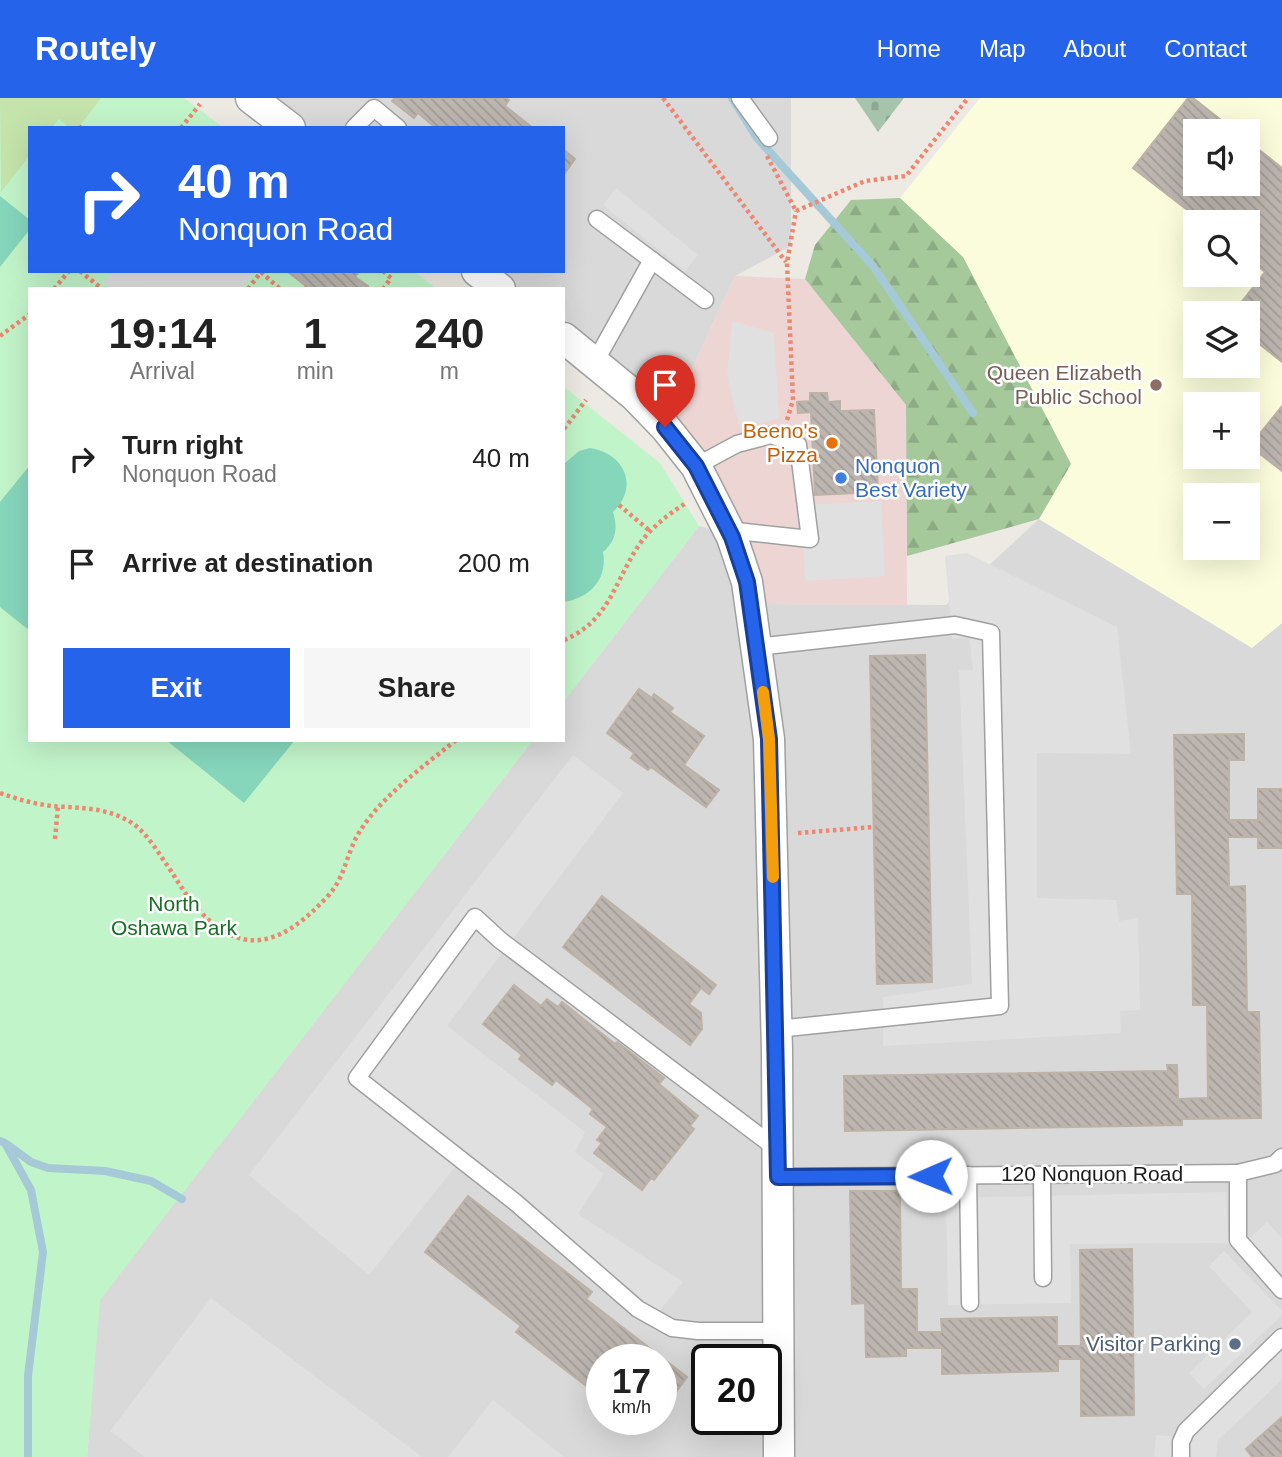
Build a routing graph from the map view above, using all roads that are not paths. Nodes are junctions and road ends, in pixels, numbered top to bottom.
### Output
1 (251, 98) edge
2 (740, 98) edge
3 (287, 126) edge
4 (356, 126) edge
5 (396, 126) edge
6 (769, 138) road end
7 (597, 219) dead end
8 (652, 260) junction
9 (480, 273) edge
10 (497, 287) edge
11 (705, 300) dead end
12 (565, 339) edge
13 (595, 362) junction
14 (696, 466) junction
15 (728, 530) junction
16 (756, 647) junction
17 (777, 1029) junction
18 (1282, 1157) edge
19 (778, 1163) junction
20 (1238, 1172) junction
21 (968, 1175) junction
22 (1042, 1175) junction
23 (1043, 1278) dead end
24 (1282, 1290) edge
25 (970, 1303) dead end
26 (779, 1331) junction
27 (1282, 1337) edge
28 (779, 1457) edge
29 (1181, 1457) edge

1 - 3 street
2 - 6 lane
4 - 5 lane
7 - 8 lane
8 - 11 lane
8 - 13 lane
9 - 10 street
12 - 13 street
13 - 14 street
14 - 15 street
14 - 15 lane
15 - 16 street
16 - 17 street
16 - 17 lane
17 - 19 street
18 - 20 lane, 120 Nonquon Road
19 - 21 lane, 120 Nonquon Road
19 - 26 street
19 - 26 lane
20 - 22 lane, 120 Nonquon Road
20 - 24 lane
21 - 22 lane, 120 Nonquon Road
21 - 25 lane
22 - 23 lane
26 - 28 street
27 - 29 lane

